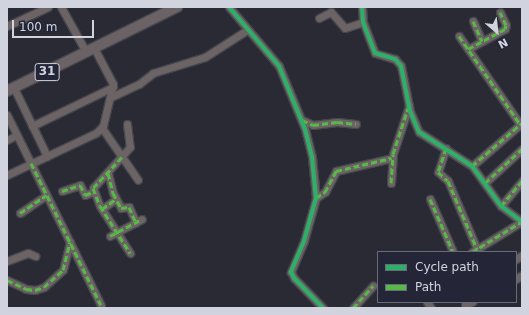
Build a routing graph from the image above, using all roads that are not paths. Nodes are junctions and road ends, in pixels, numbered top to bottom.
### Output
1 (48, 7) edge
2 (60, 7) edge
3 (229, 7) edge
4 (362, 7) edge
5 (174, 8) edge
6 (500, 12) dead end
7 (319, 18) dead end
8 (473, 21) dead end
9 (363, 22) junction
10 (7, 26) edge
11 (247, 30) junction
12 (459, 36) dead end
13 (482, 41) junction
14 (468, 49) junction
15 (90, 50) junction
16 (113, 87) junction
17 (11, 90) edge
18 (112, 97) junction
19 (409, 106) junction
20 (7, 115) edge
21 (302, 120) junction
22 (126, 124) dead end
23 (356, 124) dead end
24 (521, 124) edge
25 (32, 126) junction
26 (102, 128) junction
27 (17, 135) junction
28 (7, 140) edge
29 (446, 148) junction
30 (522, 149) edge
31 (47, 156) junction
32 (122, 157) junction
33 (392, 158) junction
34 (32, 163) junction
35 (472, 166) junction
36 (108, 173) junction
37 (7, 175) edge
38 (138, 180) dead end
39 (522, 181) edge
40 (390, 183) dead end
41 (485, 183) junction
42 (62, 191) dead end
43 (93, 192) junction
44 (47, 195) junction
45 (316, 198) junction
46 (116, 199) junction
47 (430, 199) dead end
48 (501, 206) junction
49 (102, 209) junction
50 (20, 213) dead end
51 (522, 222) edge
52 (113, 234) junction
53 (70, 242) junction
54 (474, 250) edge
55 (454, 251) edge
56 (130, 253) dead end
57 (35, 256) dead end
58 (7, 261) edge
59 (7, 280) edge
60 (373, 286) dead end
61 (101, 305) dead end
62 (323, 308) edge
63 (353, 308) edge

1 - 10 street
2 - 15 street
3 - 11 street
4 - 9 street
5 - 15 highway, 31
6 - 13 street
7 - 9 street
8 - 13 street
9 - 19 street
11 - 18 street
11 - 21 street
12 - 14 street
13 - 14 street
14 - 24 street
15 - 16 street
15 - 17 highway, 31
16 - 18 street
16 - 25 street
17 - 25 street
18 - 26 street
19 - 29 street
19 - 33 street
20 - 27 street
21 - 23 street
21 - 45 street
22 - 32 street
24 - 35 street
25 - 31 street
26 - 31 street
26 - 32 street
27 - 28 street
27 - 34 street
29 - 35 street
29 - 54 street
30 - 41 street
31 - 34 street
32 - 36 street
32 - 38 street
33 - 40 street
33 - 45 street
34 - 37 street
34 - 44 street
35 - 41 street
36 - 43 street
36 - 46 street
39 - 48 street
41 - 48 street
42 - 43 street
43 - 49 street
44 - 50 street
44 - 53 street
45 - 62 street
46 - 49 street
46 - 52 street
47 - 55 street
48 - 51 street
49 - 52 street
51 - 54 street
52 - 56 street
53 - 59 street
53 - 61 street
57 - 58 street
60 - 63 street

